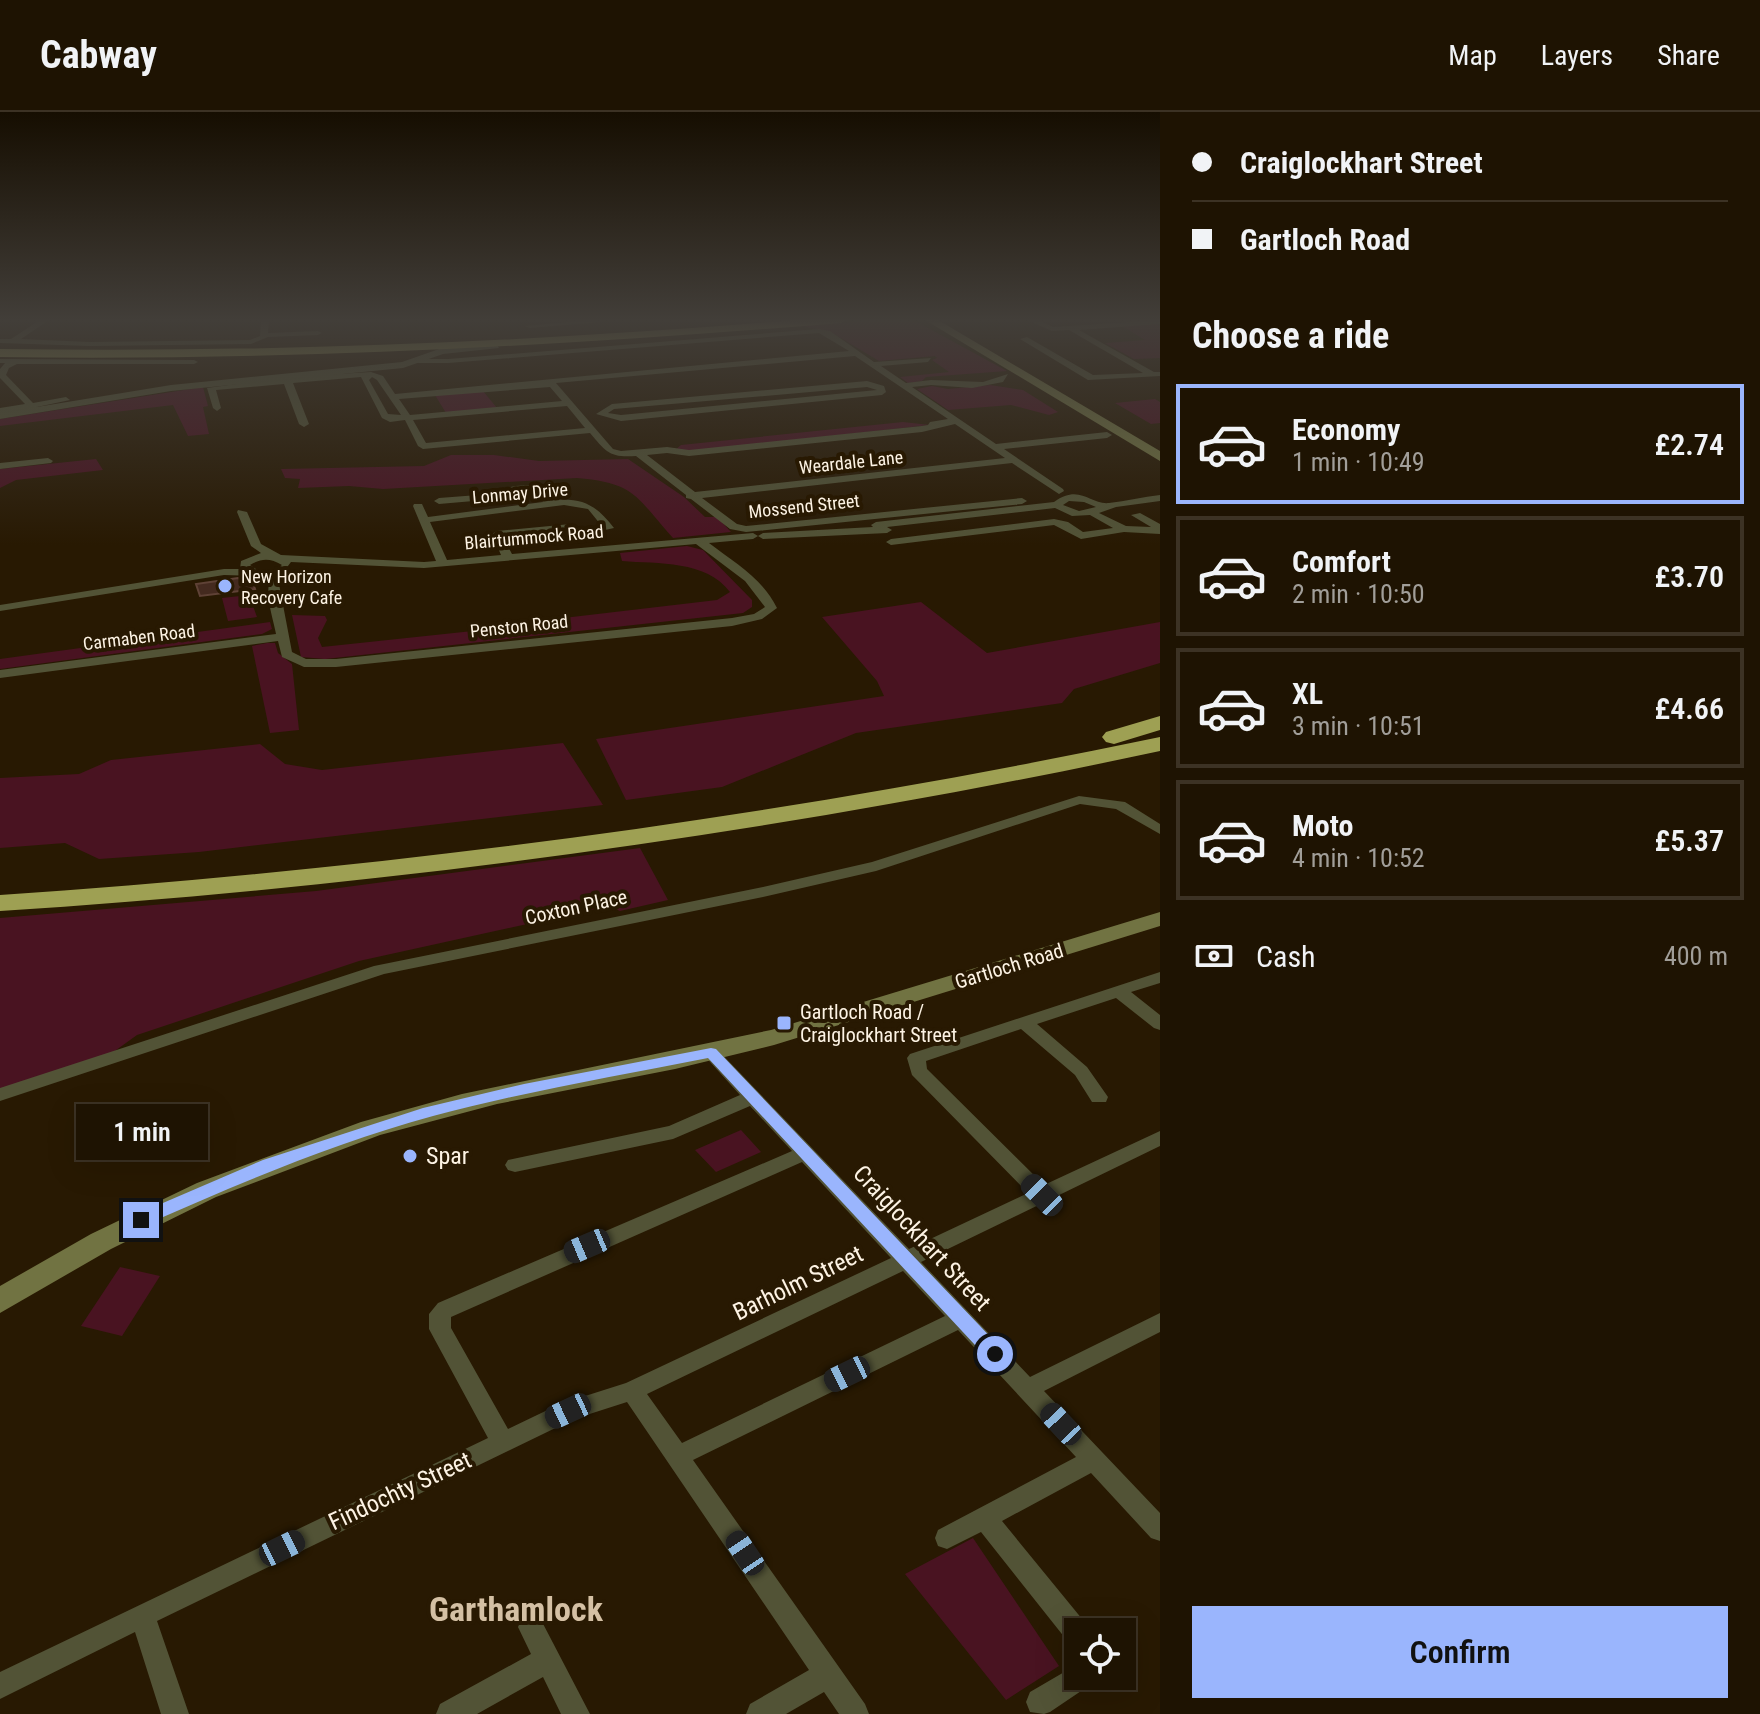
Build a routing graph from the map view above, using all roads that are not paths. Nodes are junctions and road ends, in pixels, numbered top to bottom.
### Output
1 (21, 395) edge
2 (124, 395) edge
3 (213, 395) edge
4 (293, 395) edge
5 (373, 395) edge
6 (420, 395) edge
7 (561, 395) edge
8 (867, 395) edge
9 (918, 395) edge
10 (1054, 395) edge
11 (393, 397) joint
12 (66, 400) dead end
13 (568, 403) junction
14 (33, 408) junction
15 (217, 408) dead end
16 (0, 413) edge
17 (581, 416) junction
18 (407, 419) junction
19 (958, 421) junction
20 (304, 424) dead end
21 (593, 430) junction
22 (1107, 430) junction
23 (996, 447) junction
24 (1160, 451) edge
25 (638, 453) junction
26 (1160, 457) edge
27 (1015, 460) junction
28 (48, 461) dead end
29 (0, 466) edge
30 (1160, 491) edge
31 (690, 496) junction
32 (1063, 498) junction
33 (1160, 498) edge
34 (1087, 499) junction
35 (439, 501) dead end
36 (1022, 501) dead end
37 (549, 503) junction
38 (418, 506) dead end
39 (1098, 510) junction
40 (242, 512) dead end
41 (1072, 513) junction
42 (1136, 515) dead end
43 (425, 520) junction
44 (571, 527) dead end
45 (609, 528) dead end
46 (1124, 529) junction
47 (1160, 530) edge
48 (816, 535) junction
49 (747, 537) junction
50 (716, 539) junction
51 (699, 541) junction
52 (891, 542) dead end
53 (256, 546) junction
54 (508, 558) junction
55 (734, 561) junction
56 (246, 562) junction
57 (281, 562) junction
58 (443, 564) junction
59 (224, 572) junction
60 (258, 573) junction
61 (273, 584) junction
62 (0, 608) edge
63 (282, 637) junction
64 (0, 674) edge
65 (1160, 725) edge
66 (1160, 744) edge
67 (1160, 830) edge
68 (0, 885) edge
69 (0, 903) edge
70 (1160, 919) edge
71 (1160, 977) edge
72 (1117, 990) junction
73 (1022, 1021) junction
74 (1160, 1024) edge
75 (711, 1053) junction
76 (0, 1095) edge
77 (753, 1097) junction
78 (1099, 1097) dead end
79 (1160, 1138) edge
80 (806, 1153) junction
81 (515, 1165) dead end
82 (1042, 1195) junction
83 (906, 1260) junction
84 (0, 1301) edge
85 (962, 1318) junction
86 (1160, 1322) edge
87 (1027, 1389) junction
88 (632, 1391) junction
89 (503, 1442) junction
90 (679, 1456) junction
91 (1094, 1459) junction
92 (984, 1517) junction
93 (1160, 1530) edge
94 (947, 1538) dead end
95 (142, 1615) junction
96 (1065, 1618) edge
97 (531, 1627) dead end
98 (547, 1660) junction
99 (827, 1675) junction
100 (0, 1686) edge
101 (1064, 1686) edge
102 (1040, 1702) dead end
103 (175, 1714) edge
104 (450, 1714) edge
105 (576, 1714) edge
106 (760, 1714) edge
107 (855, 1714) edge

1 - 14 street
2 - 14 street
3 - 15 street
4 - 20 street
5 - 18 street
6 - 11 street
7 - 13 street, Mossend Street
8 - 17 street
9 - 19 street
10 - 22 main road
11 - 18 street
12 - 14 street
13 - 17 street, Mossend Street
13 - 18 street
14 - 16 street
17 - 21 street, Mossend Street
18 - 21 street
19 - 23 street
19 - 25 street
21 - 25 street, Mossend Street
22 - 23 street
22 - 24 main road
22 - 26 main road
23 - 27 street
25 - 31 street, Mossend Street
27 - 31 street, Weardale Lane
27 - 32 street
28 - 29 street
30 - 34 street
31 - 36 street, Mossend Street
32 - 34 street, Blairtummock Road
32 - 41 street
32 - 49 street, Blairtummock Road
33 - 39 street
34 - 39 street
35 - 37 street
37 - 43 street, Lonmay Drive
37 - 45 street, Lonmay Drive
38 - 43 street
39 - 41 street, Blairtummock Road
39 - 46 street
40 - 53 street
41 - 48 street, Blairtummock Road
42 - 47 street
43 - 58 street
44 - 54 street
46 - 47 street
46 - 52 street
48 - 49 street, Blairtummock Road
48 - 55 street
49 - 50 street, Blairtummock Road
50 - 51 street, Blairtummock Road
50 - 55 street, Penston Road
51 - 54 street, Blairtummock Road
51 - 55 street, Penston Road
53 - 56 street
53 - 57 street
54 - 58 street, Blairtummock Road
55 - 63 street, Penston Road
56 - 57 street
56 - 59 street
56 - 60 street
57 - 58 street, Blairtummock Road
57 - 60 street
57 - 61 street
59 - 60 street
59 - 62 street
60 - 61 street
61 - 63 street
63 - 64 street, Carmaben Road
65 - 68 highway
66 - 69 highway
67 - 76 street, Coxton Place
70 - 75 main road, Gartloch Road
71 - 72 street
72 - 73 street
72 - 74 street
73 - 78 street
73 - 82 street
75 - 77 street, Craiglockhart Street
75 - 84 main road, Gartloch Road
77 - 80 street, Craiglockhart Street
77 - 81 street
79 - 82 street, Barholm Street
80 - 83 street, Craiglockhart Street
80 - 89 street
82 - 83 street, Barholm Street
83 - 85 street, Craiglockhart Street
83 - 88 street, Barholm Street
85 - 87 street, Craiglockhart Street
85 - 90 street
86 - 87 street
87 - 91 street, Craiglockhart Street
88 - 89 street, Findochty Street
88 - 90 street
89 - 95 street, Findochty Street
90 - 99 street
91 - 92 street
91 - 93 street, Craiglockhart Street
92 - 94 street
92 - 96 street
95 - 100 street, Findochty Street
95 - 103 street
97 - 98 street
98 - 104 street
98 - 105 street
99 - 106 street
99 - 107 street
101 - 102 street

